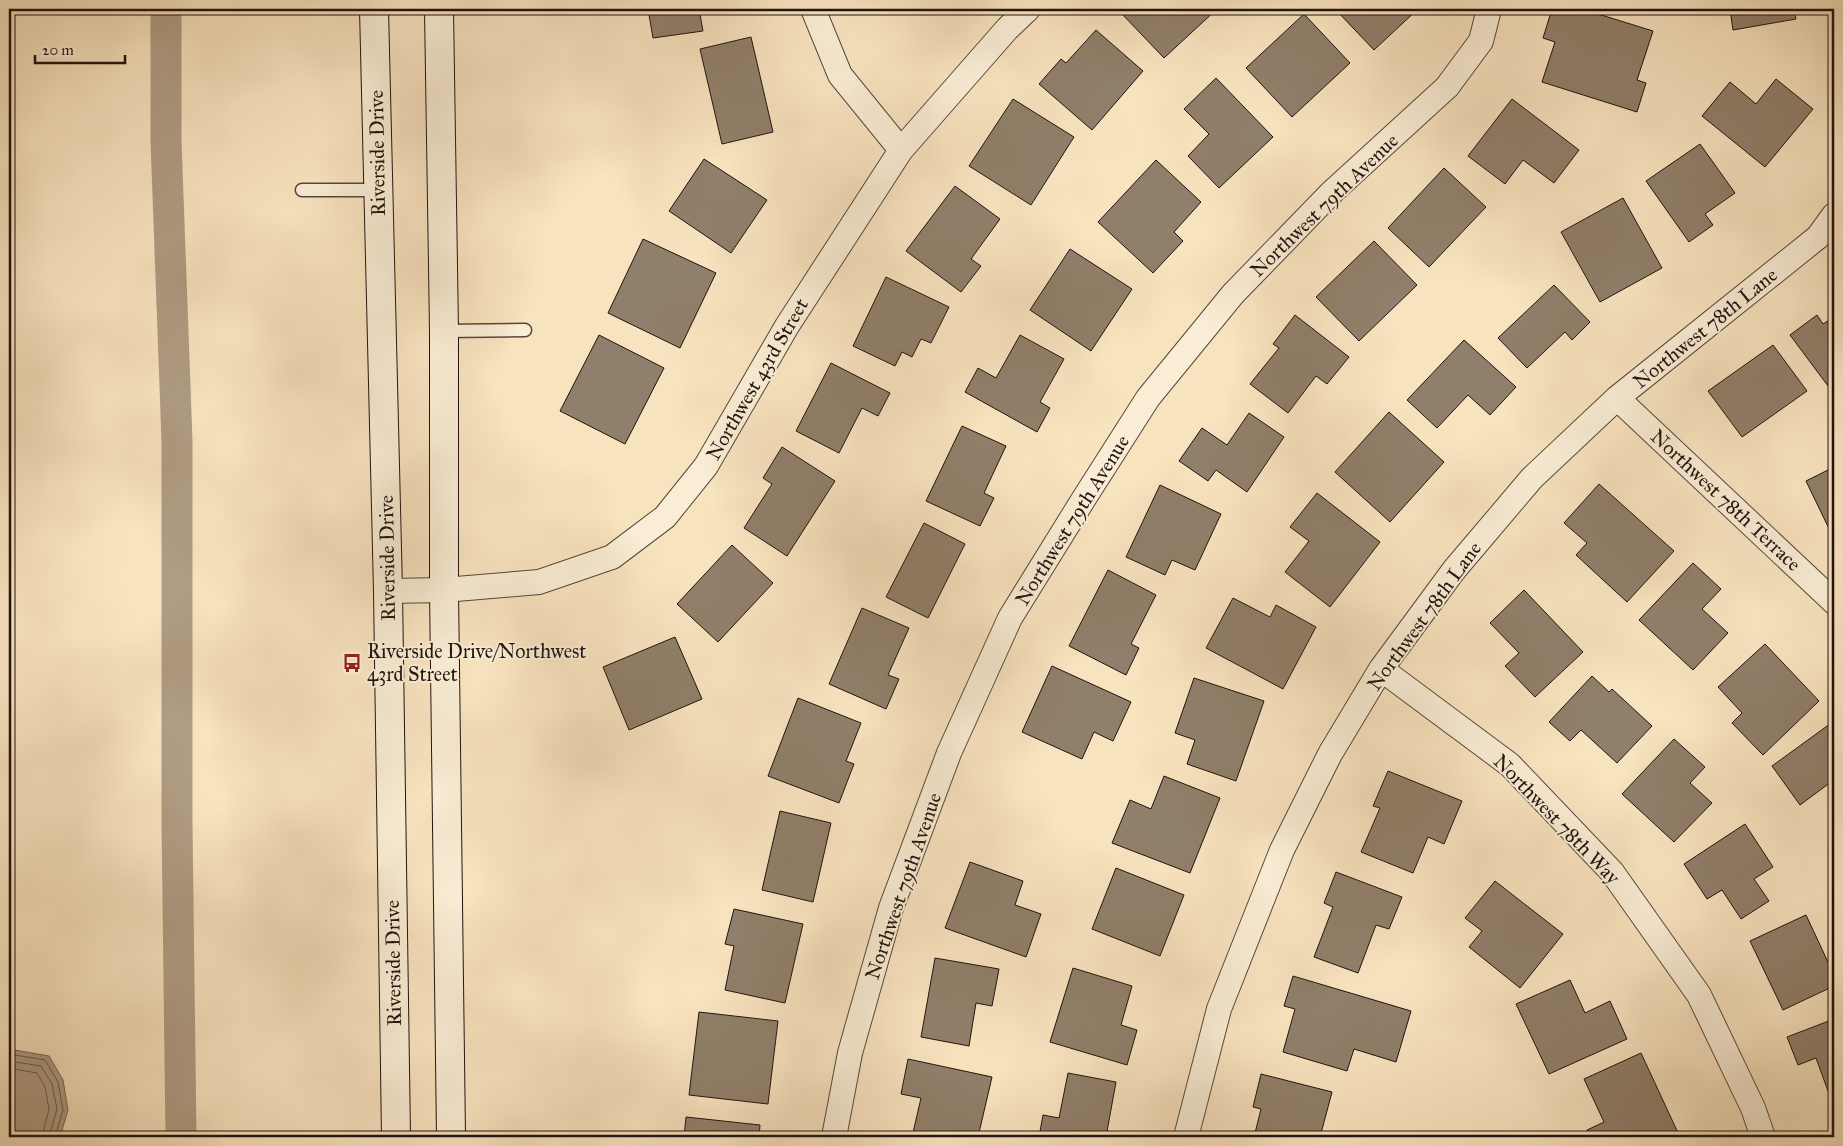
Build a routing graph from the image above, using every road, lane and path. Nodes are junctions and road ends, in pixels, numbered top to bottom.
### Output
1 (374, 9) edge
2 (439, 9) edge
3 (813, 9) edge
4 (1028, 9) edge
5 (1489, 9) edge
6 (901, 150) junction
7 (302, 190) dead end
8 (378, 190) junction
9 (1834, 215) edge
10 (525, 330) dead end
11 (444, 331) junction
12 (1617, 398) junction
13 (444, 590) junction
14 (388, 591) junction
15 (1834, 602) edge
16 (1381, 669) junction
17 (396, 1137) edge
18 (451, 1137) edge
19 (834, 1137) edge
20 (1186, 1137) edge
21 (1763, 1137) edge

1 - 8 street, Riverside Drive
2 - 11 street
3 - 6 street
4 - 6 street, Northwest 43rd Street
5 - 19 street, Northwest 79th Avenue
6 - 13 street, Northwest 43rd Street
7 - 8 lane
8 - 14 street, Riverside Drive
9 - 12 street, Northwest 78th Lane
10 - 11 lane
11 - 13 street
12 - 15 street, Northwest 78th Terrace
12 - 16 street, Northwest 78th Lane
13 - 14 street, Northwest 43rd Street
13 - 18 street
14 - 17 street, Riverside Drive
16 - 20 street, Northwest 78th Lane
16 - 21 street, Northwest 78th Way

